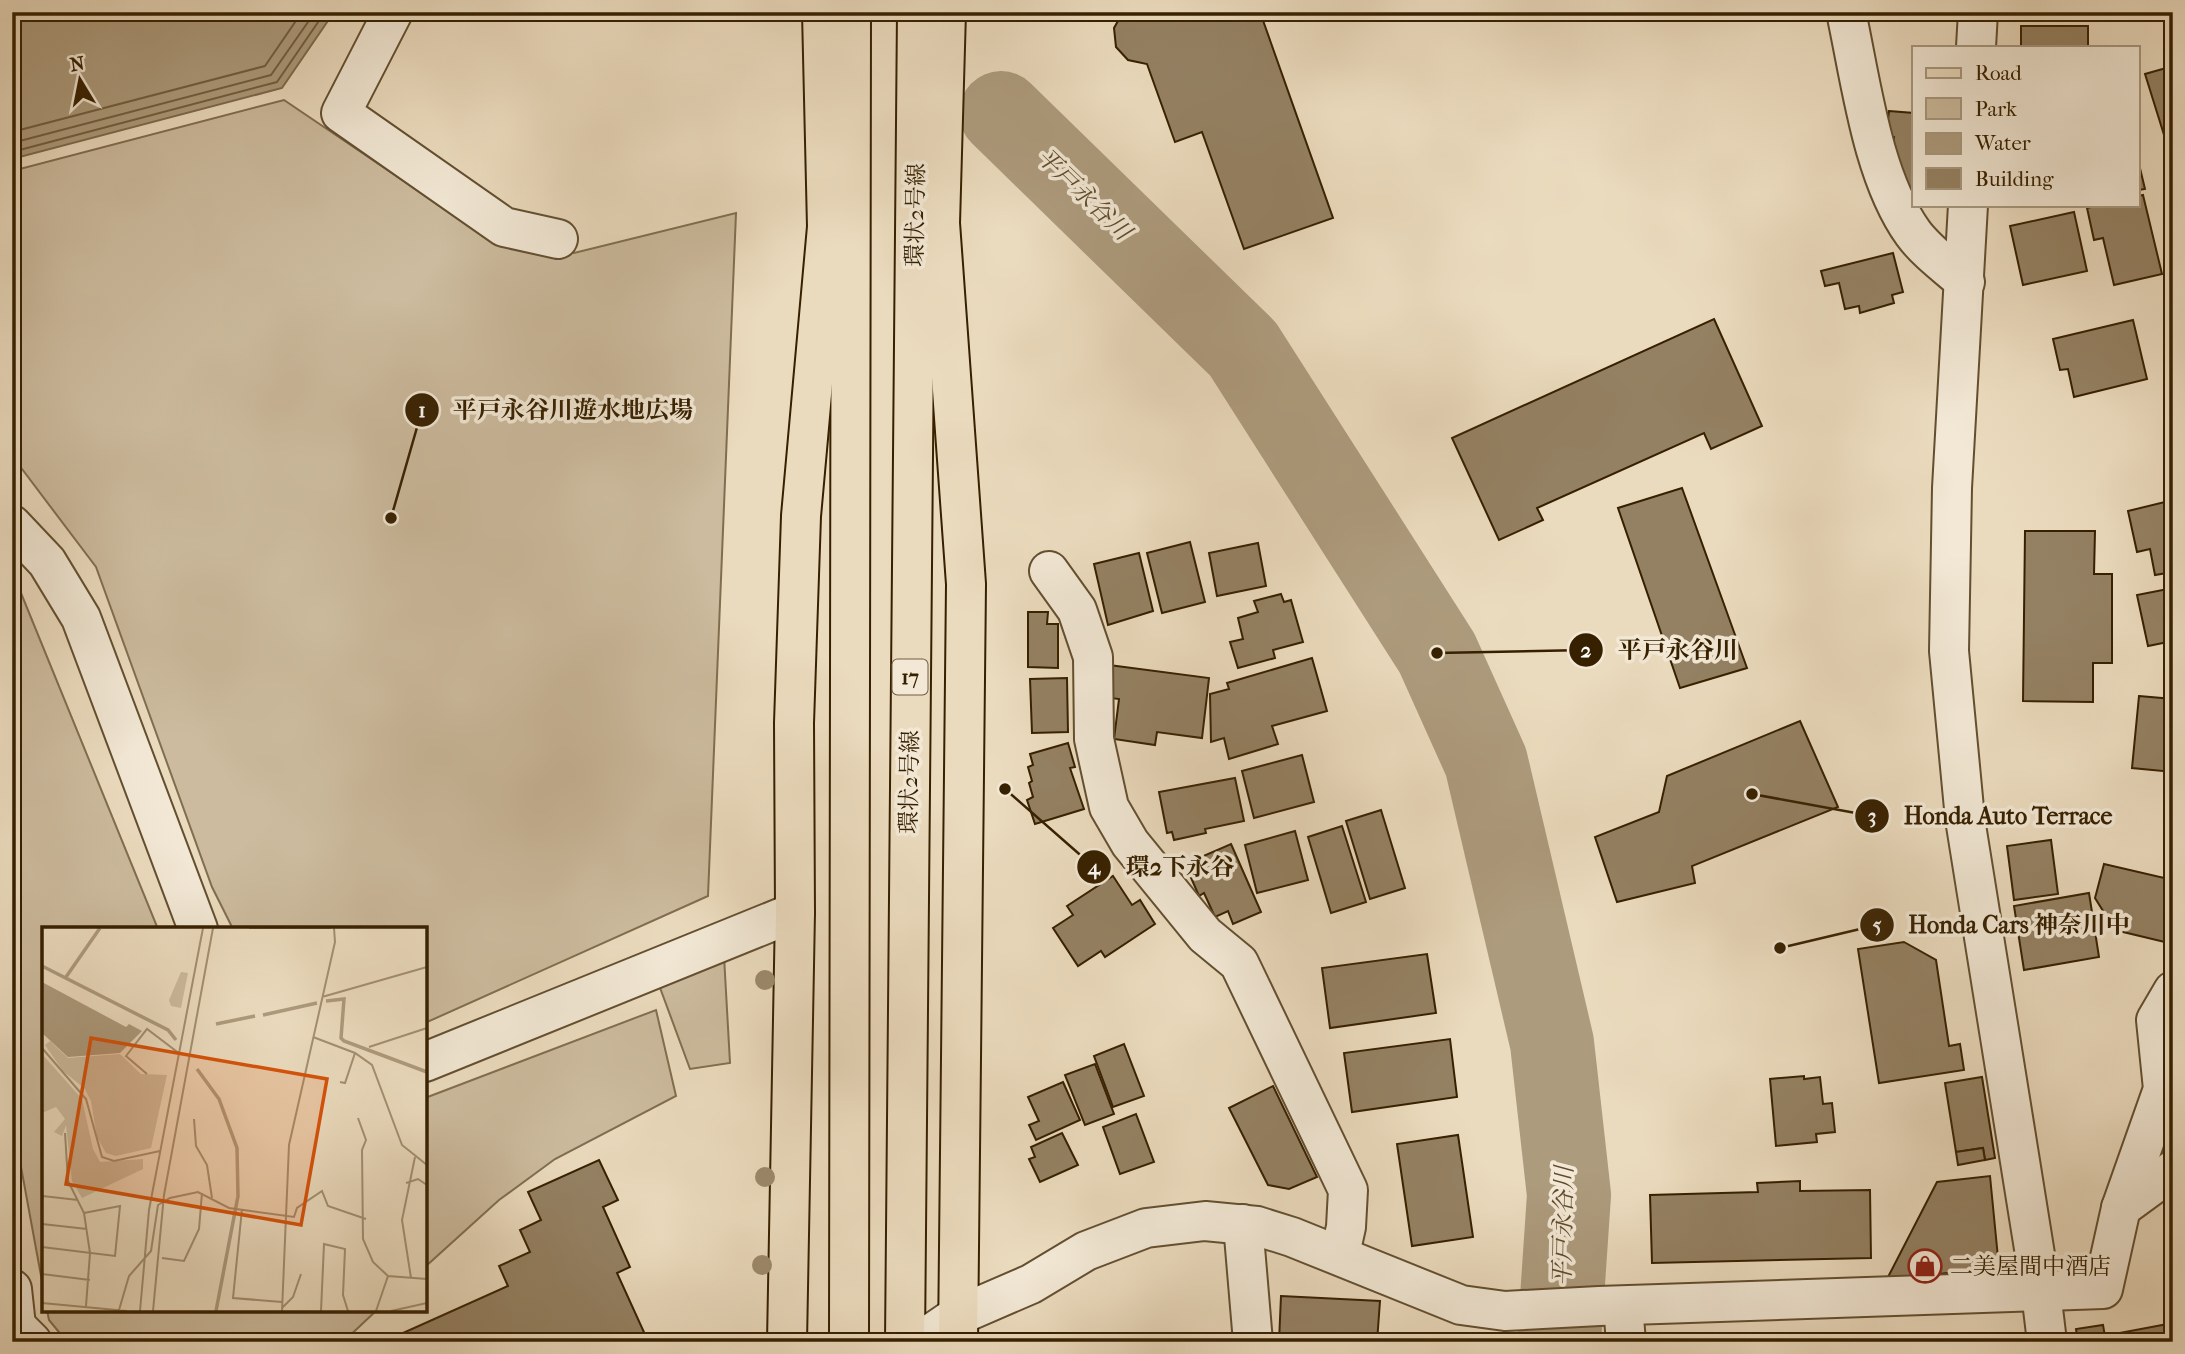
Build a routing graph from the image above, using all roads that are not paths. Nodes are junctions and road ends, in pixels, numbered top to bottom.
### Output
1 (393, 12) edge
2 (822, 12) edge
3 (851, 12) edge
4 (917, 12) edge
5 (946, 12) edge
6 (1846, 12) edge
7 (1978, 12) edge
8 (1976, 46) edge
9 (1968, 206) edge
10 (558, 239) dead end
11 (1965, 282) junction
12 (12, 525) edge
13 (1049, 571) dead end
14 (795, 912) junction
15 (197, 927) edge
16 (2173, 991) edge
17 (427, 1061) edge
18 (2173, 1170) edge
19 (2121, 1208) junction
20 (1243, 1224) junction
21 (1340, 1255) junction
22 (12, 1289) edge
23 (2042, 1292) junction
24 (1616, 1318) edge
25 (957, 1329) edge
26 (787, 1334) edge
27 (32, 1342) edge
28 (849, 1342) edge
29 (905, 1342) edge
30 (919, 1342) edge
31 (1253, 1342) edge
32 (2048, 1342) edge

1 - 10 street
2 - 14 main road
3 - 28 main road
4 - 29 main road, 環状2号線 / 17
5 - 25 main road
6 - 11 street
7 - 8 street
9 - 11 street
11 - 23 street
12 - 15 street
13 - 21 street
14 - 17 street
14 - 26 main road
16 - 19 street
18 - 19 street
19 - 23 street
20 - 21 street
20 - 25 street
20 - 31 street
21 - 24 street
22 - 27 street
23 - 24 street
23 - 32 street
25 - 30 street

